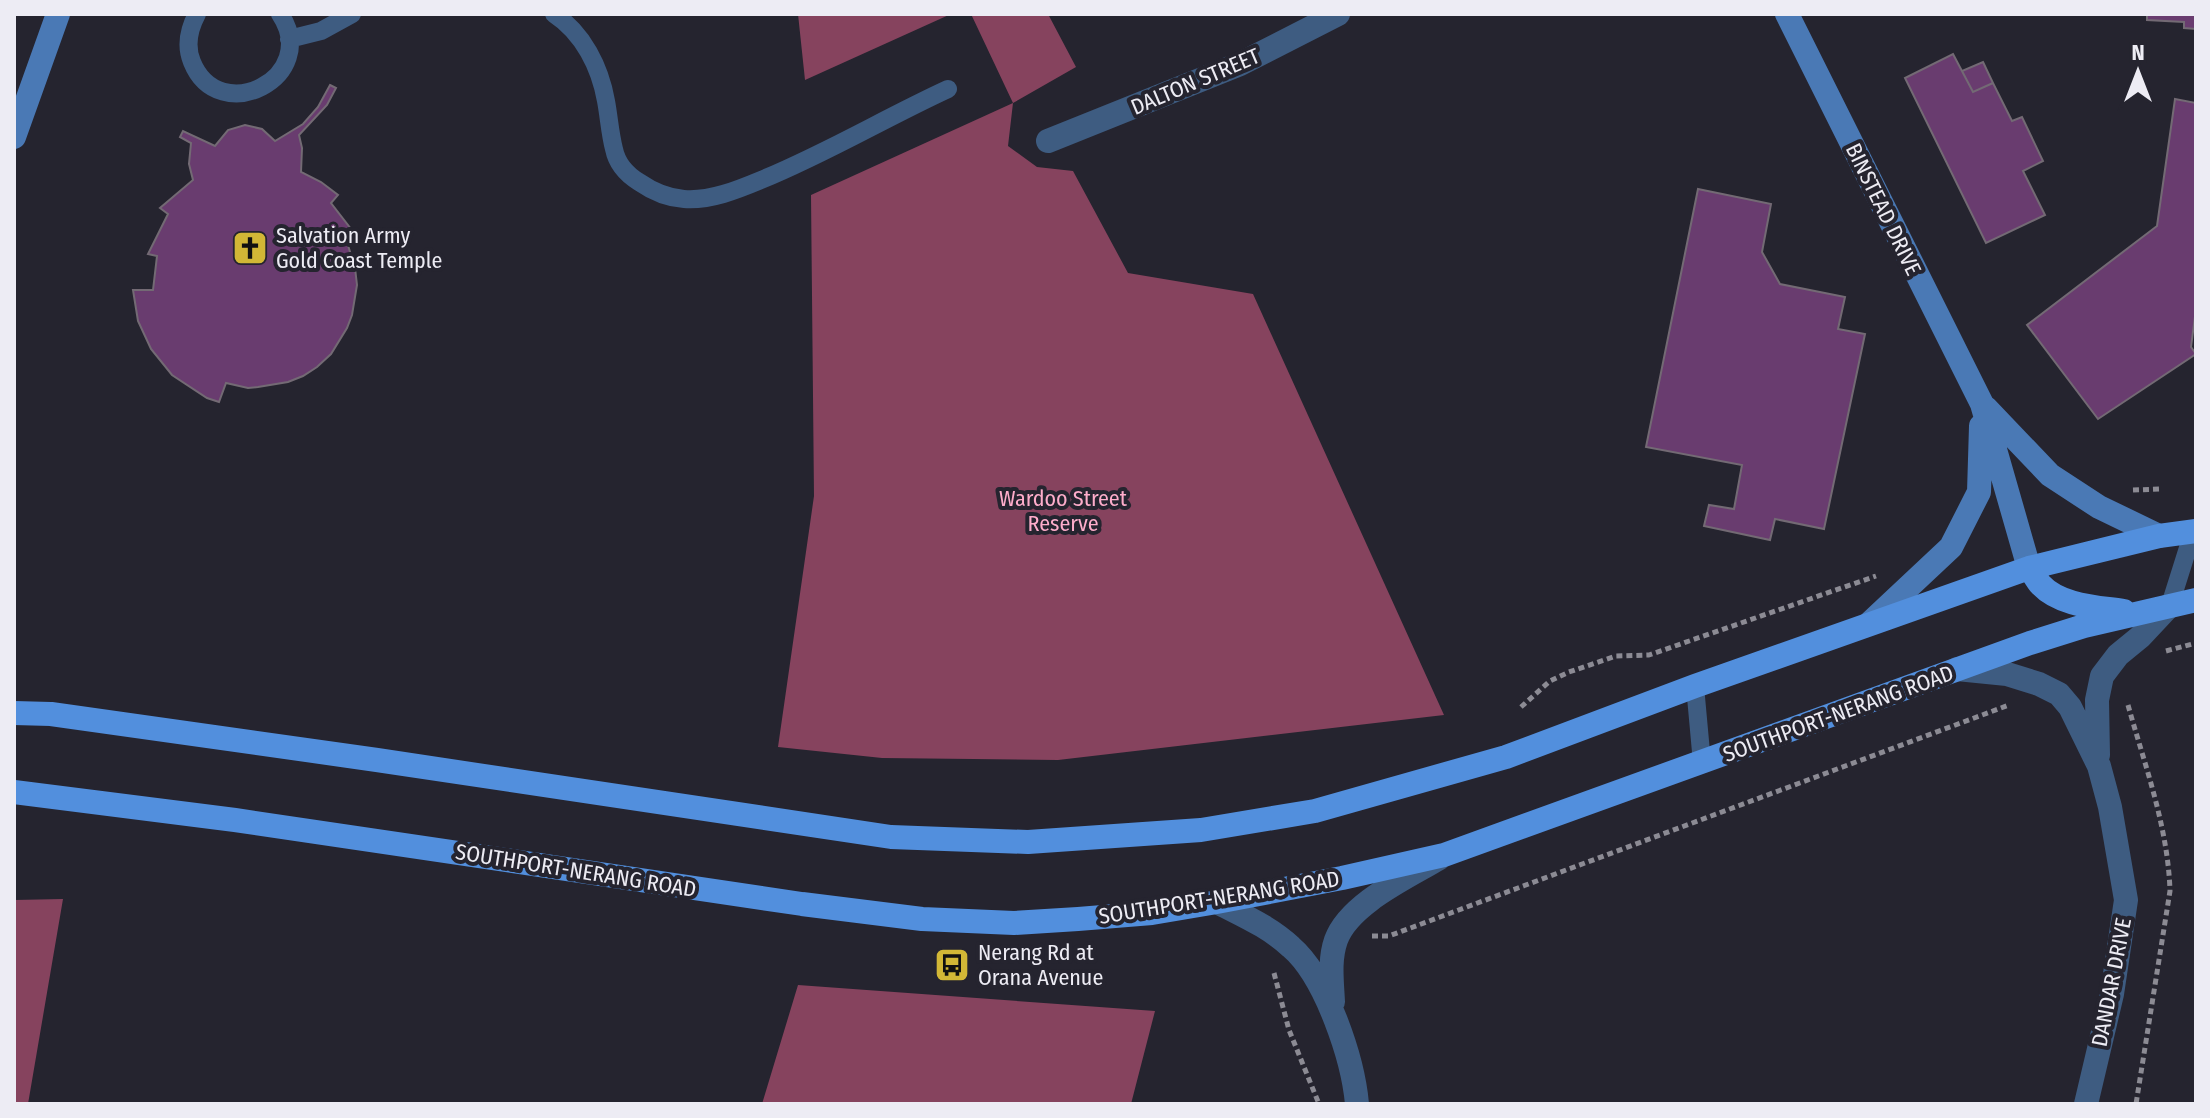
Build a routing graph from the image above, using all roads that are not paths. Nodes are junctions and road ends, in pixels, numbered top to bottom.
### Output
1 (58, 14) edge
2 (197, 14) edge
3 (280, 14) edge
4 (352, 14) edge
5 (554, 14) edge
6 (1338, 14) edge
7 (1787, 14) edge
8 (289, 39) junction
9 (948, 89) dead end
10 (14, 137) edge
11 (1048, 141) dead end
12 (1982, 404) junction
13 (2194, 531) edge
14 (2159, 536) junction
15 (2029, 568) junction
16 (2196, 600) edge
17 (2170, 605) junction
18 (2141, 613) junction
19 (1870, 623) junction
20 (1957, 669) junction
21 (1695, 686) junction
22 (14, 713) edge
23 (1702, 763) junction
24 (2099, 766) junction
25 (21, 795) edge
26 (1444, 855) junction
27 (1217, 902) junction
28 (1333, 1013) junction
29 (1357, 1104) edge
30 (2086, 1104) edge

1 - 10 street
2 - 8 lane
3 - 8 lane
4 - 8 lane
5 - 9 lane
6 - 11 street, DALTON STREET
7 - 12 street, BINSTEAD DRIVE
12 - 14 street, BINSTEAD DRIVE
12 - 15 street, BINSTEAD DRIVE
12 - 19 street, BINSTEAD DRIVE
13 - 14 main road
13 - 17 lane
14 - 15 main road
15 - 18 main road
15 - 19 main road
16 - 17 main road, SOUTHPORT-NERANG ROAD
17 - 18 main road, SOUTHPORT-NERANG ROAD
17 - 24 street, DANDAR DRIVE
18 - 20 main road, SOUTHPORT-NERANG ROAD
19 - 21 main road
20 - 23 main road, SOUTHPORT-NERANG ROAD
20 - 24 street, DANDAR DRIVE
21 - 22 main road
21 - 23 lane
23 - 26 main road, SOUTHPORT-NERANG ROAD
24 - 30 street, DANDAR DRIVE
25 - 27 main road, SOUTHPORT-NERANG ROAD
26 - 27 main road, SOUTHPORT-NERANG ROAD
26 - 28 street
27 - 28 street
28 - 29 street

